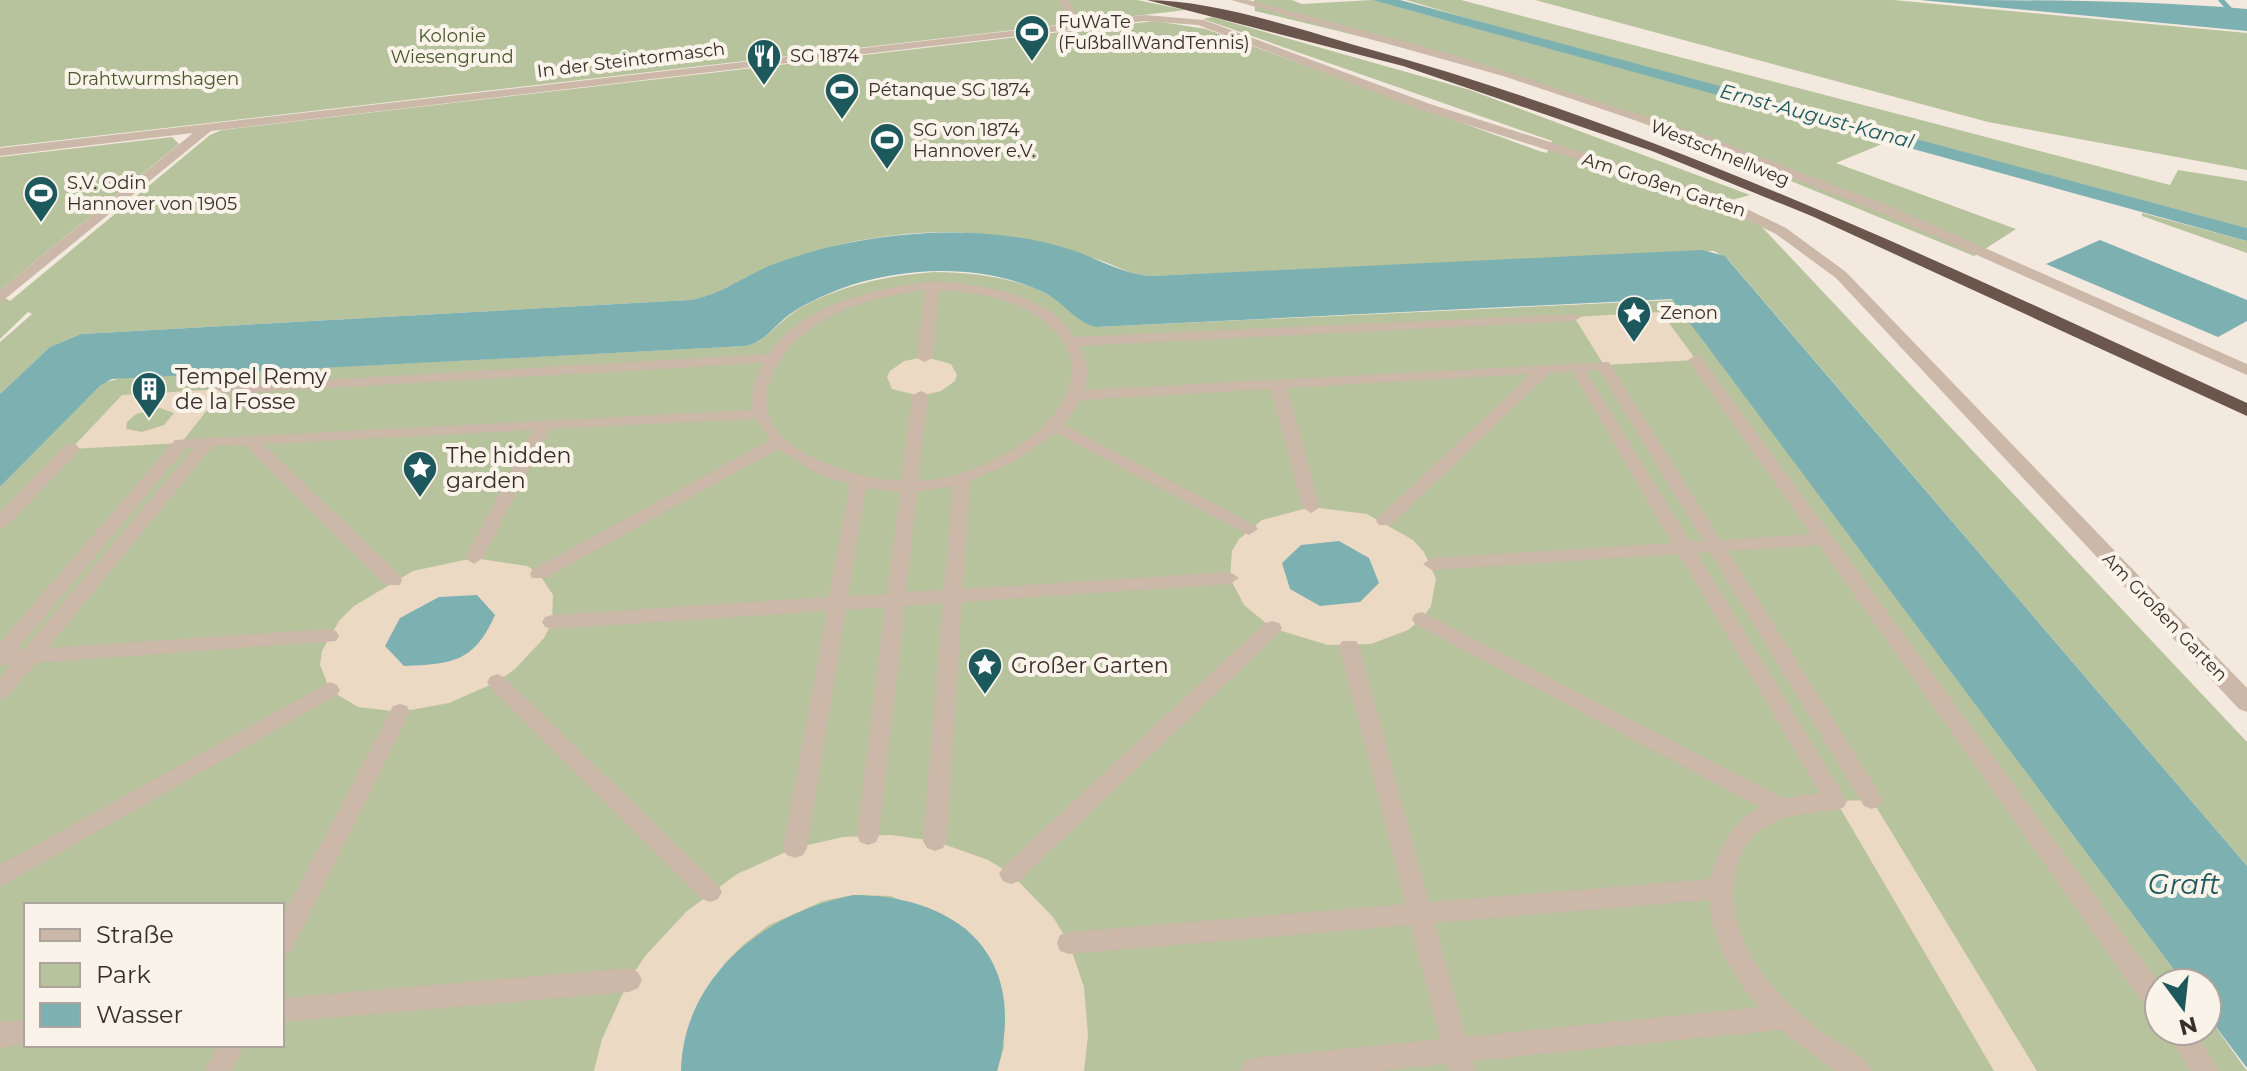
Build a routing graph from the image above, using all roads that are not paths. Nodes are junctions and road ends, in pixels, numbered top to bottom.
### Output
1 (1064, 0) edge
2 (1153, 0) edge
3 (1184, 0) edge
4 (1236, 0) edge
5 (1076, 26) junction
6 (207, 128) junction
7 (0, 152) edge
8 (933, 285) junction
9 (0, 298) edge
10 (1574, 317) dead end
11 (1073, 342) junction
12 (925, 357) dead end
13 (771, 358) junction
14 (1696, 360) dead end
15 (1576, 366) junction
16 (1546, 368) junction
17 (2247, 370) edge
18 (1278, 384) junction
19 (224, 389) dead end
20 (1078, 395) junction
21 (920, 396) dead end
22 (2247, 396) edge
23 (2247, 410) edge
24 (761, 414) junction
25 (544, 425) junction
26 (1056, 427) junction
27 (250, 440) junction
28 (208, 442) junction
29 (779, 442) junction
30 (71, 449) dead end
31 (962, 477) junction
32 (859, 481) junction
33 (909, 487) junction
34 (1311, 507) dead end
35 (1385, 521) dead end
36 (0, 523) edge
37 (1249, 529) dead end
38 (1824, 539) junction
39 (1715, 546) junction
40 (1685, 548) junction
41 (474, 558) dead end
42 (1432, 564) dead end
43 (539, 574) dead end
44 (1230, 578) dead end
45 (393, 580) dead end
46 (955, 593) junction
47 (896, 600) junction
48 (837, 604) junction
49 (1422, 619) dead end
50 (552, 622) dead end
51 (1272, 628) dead end
52 (329, 636) dead end
53 (1349, 646) dead end
54 (30, 656) junction
55 (0, 657) edge
56 (497, 682) dead end
57 (330, 690) dead end
58 (0, 692) edge
59 (2247, 703) edge
60 (400, 712) dead end
61 (1872, 800) dead end
62 (1781, 808) junction
63 (868, 835) dead end
64 (935, 841) dead end
65 (795, 848) dead end
66 (1011, 874) dead end
67 (0, 877) edge
68 (1720, 889) junction
69 (710, 892) dead end
70 (1420, 912) junction
71 (284, 940) edge
72 (1069, 943) dead end
73 (629, 980) dead end
74 (2143, 982) edge
75 (284, 1010) edge
76 (1784, 1017) junction
77 (24, 1032) edge
78 (0, 1035) edge
79 (230, 1047) edge
80 (2190, 1047) edge
81 (1460, 1061) edge
82 (218, 1071) edge
83 (1253, 1071) edge
84 (1859, 1071) edge
85 (2207, 1071) edge

1 - 5 street
2 - 23 highway, Westschnellweg
3 - 22 highway, Westschnellweg
4 - 17 street
5 - 6 street, In der Steintormasch
5 - 59 street, Am Großen Garten
6 - 7 street, In der Steintormasch
6 - 9 street
8 - 11 street
8 - 12 street
8 - 13 street
10 - 11 street
11 - 20 street
13 - 19 street
13 - 24 street
14 - 38 street
15 - 16 street
15 - 39 street
15 - 40 street
16 - 18 street
16 - 35 street
18 - 20 street
18 - 34 street
20 - 26 street
21 - 33 street
24 - 25 street
24 - 29 street
25 - 27 street
25 - 41 street
26 - 31 street
26 - 37 street
27 - 28 street
27 - 45 street
28 - 54 street
28 - 55 street
29 - 32 street
29 - 43 street
30 - 36 street
31 - 33 street
31 - 46 street
32 - 33 street
32 - 48 street
33 - 47 street
38 - 39 street
38 - 74 street
39 - 40 street
39 - 61 street
40 - 42 street
40 - 62 street
44 - 46 street
46 - 47 street
46 - 64 street
47 - 48 street
47 - 63 street
48 - 50 street
48 - 65 street
49 - 62 street
51 - 66 street
52 - 54 street
53 - 70 street
54 - 55 street
54 - 58 street
56 - 69 street
57 - 67 street
60 - 71 street
62 - 68 street
68 - 70 street
68 - 76 street
70 - 72 street
70 - 81 street
73 - 75 street
76 - 81 street
76 - 84 street
77 - 78 street
79 - 82 street
80 - 85 street
81 - 83 street

